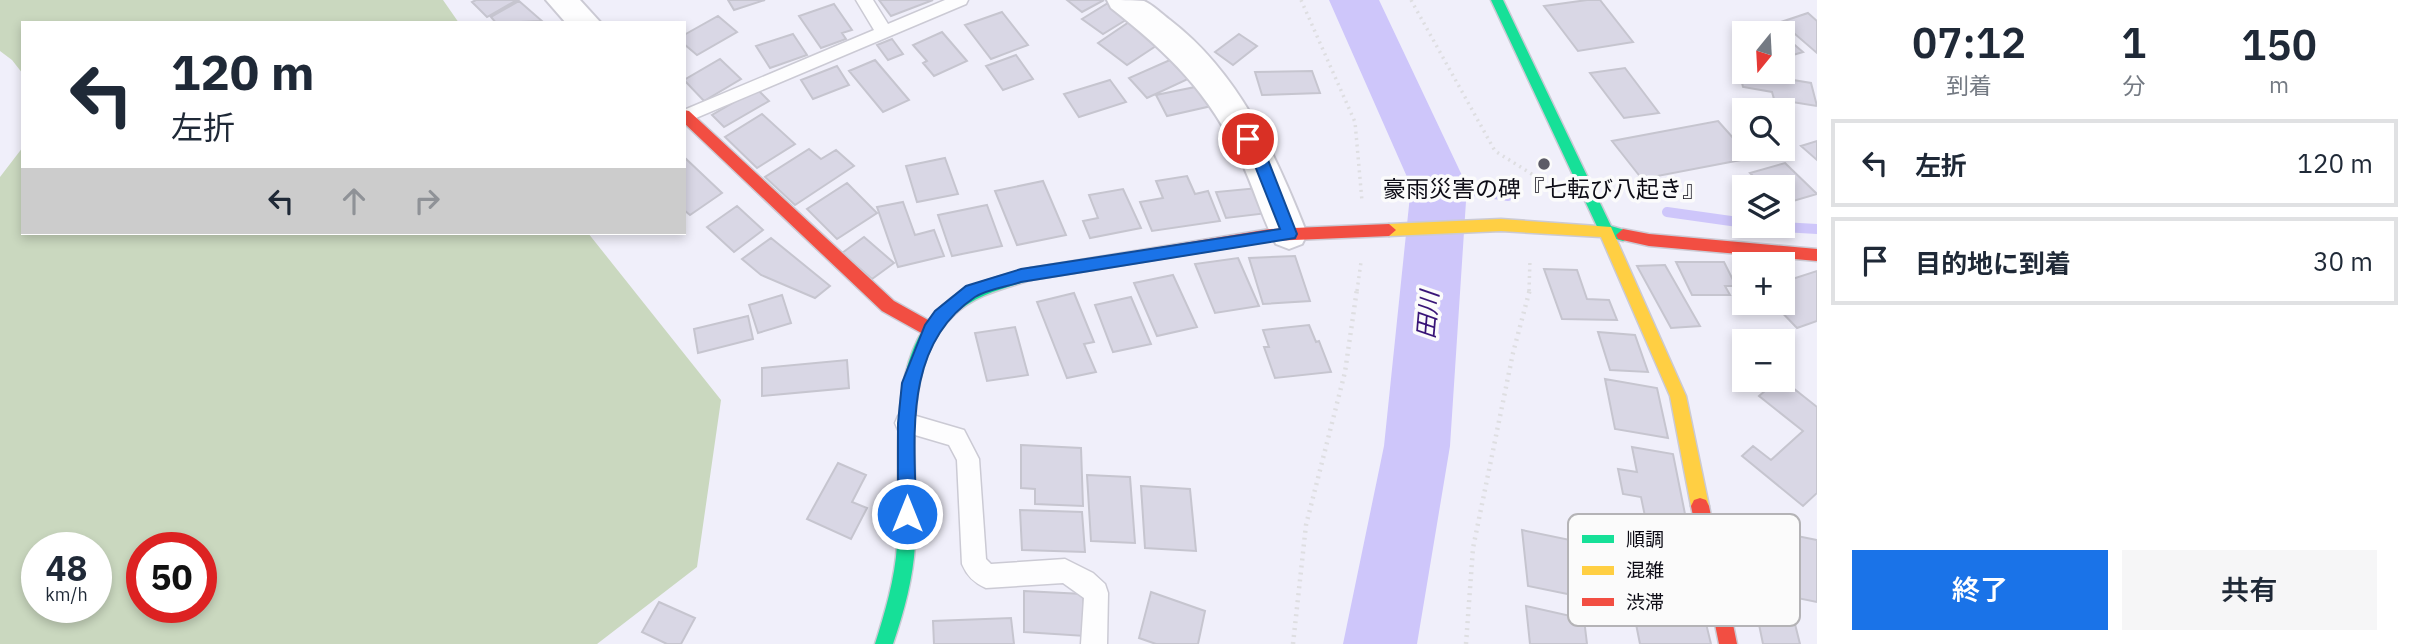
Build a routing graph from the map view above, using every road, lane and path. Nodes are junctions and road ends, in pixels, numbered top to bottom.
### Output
1 (561, 0) edge
2 (864, 0) edge
3 (960, 0) edge
4 (1122, 0) edge
5 (1301, 0) edge
6 (1411, 0) edge
7 (1497, 0) edge
8 (583, 21) edge
9 (885, 33) junction
10 (686, 116) edge
11 (686, 117) edge
12 (1554, 188) dead end
13 (1529, 227) junction
14 (1363, 231) junction
15 (1606, 231) junction
16 (1289, 234) junction
17 (1817, 255) edge
18 (931, 330) junction
19 (906, 423) junction
20 (1702, 514) edge
21 (1724, 626) edge
22 (884, 644) edge
23 (1094, 644) edge
24 (1293, 644) edge
25 (1466, 644) edge
26 (1728, 644) edge

1 - 8 street
2 - 9 lane
3 - 9 lane
4 - 16 street
5 - 14 path
6 - 12 path
7 - 15 main road
9 - 10 lane
11 - 18 main road
13 - 14 main road
13 - 15 main road
13 - 25 path
14 - 16 main road
14 - 24 path
15 - 17 main road
15 - 20 main road
16 - 18 main road
18 - 19 main road
19 - 22 main road
19 - 23 lane
21 - 26 main road

